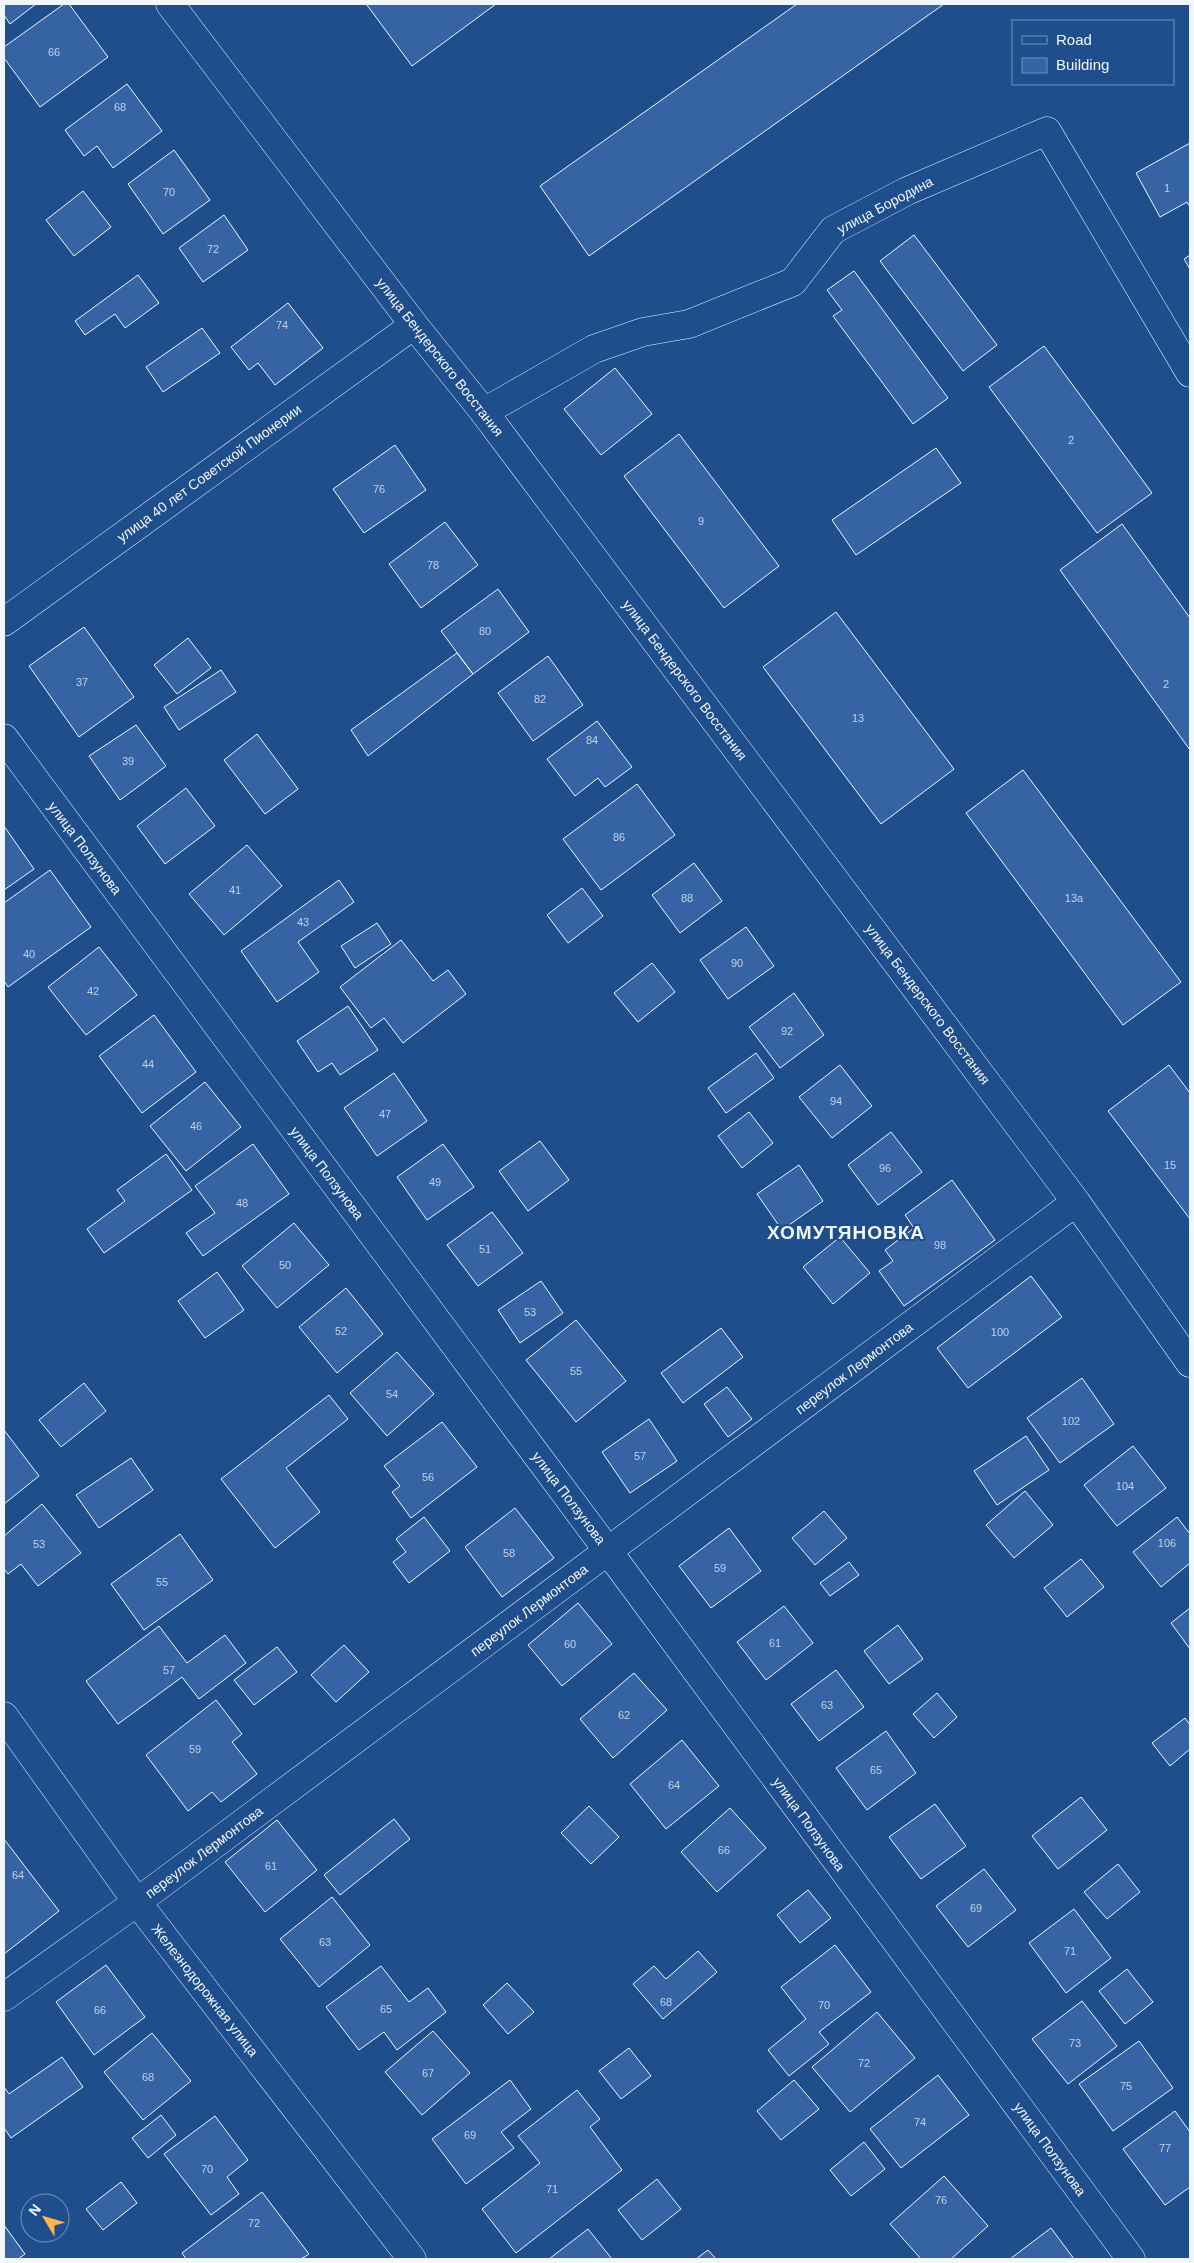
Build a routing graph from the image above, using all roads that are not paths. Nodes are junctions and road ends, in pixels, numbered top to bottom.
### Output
1 (170, 4) edge
2 (414, 324) junction
3 (1190, 373) edge
4 (484, 412) junction
5 (4, 622) edge
6 (4, 738) edge
7 (1076, 1202) junction
8 (1190, 1363) edge
9 (608, 1551) junction
10 (4, 1716) edge
11 (137, 1902) junction
12 (4, 1997) edge
13 (412, 2259) edge
14 (1131, 2259) edge

1 - 2 street, улица Бендерского Восстания
2 - 4 street, улица Бендерского Восстания
2 - 5 street, улица 40 лет Советской Пионерии
3 - 4 street, улица Бородина
4 - 7 street, улица Бендерского Восстания
6 - 9 street, улица Ползунова
7 - 8 street, улица Бендерского Восстания
7 - 9 street, переулок Лермонтова
9 - 11 street, переулок Лермонтова
9 - 14 street, улица Ползунова
10 - 11 street, Железнодорожная улица
11 - 12 street, переулок Лермонтова
11 - 13 street, Железнодорожная улица

